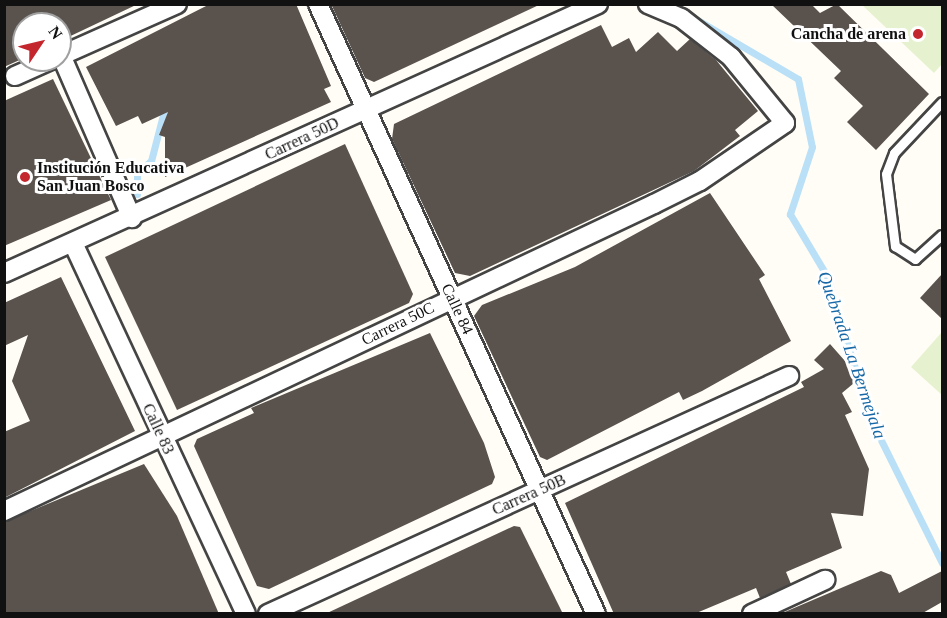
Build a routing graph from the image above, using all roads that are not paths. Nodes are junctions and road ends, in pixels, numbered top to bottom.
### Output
1 (177, 4) edge
2 (318, 4) edge
3 (598, 4) edge
4 (648, 4) edge
5 (72, 51) edge
6 (24, 72) edge
7 (65, 72) edge
8 (15, 76) dead end
9 (942, 102) edge
10 (366, 110) junction
11 (132, 218) junction
12 (942, 236) edge
13 (73, 243) junction
14 (4, 273) edge
15 (452, 298) junction
16 (789, 376) dead end
17 (163, 440) junction
18 (539, 490) junction
19 (4, 511) edge
20 (825, 580) dead end
21 (246, 614) edge
22 (268, 614) edge
23 (596, 614) edge
24 (752, 614) edge

1 - 5 street
2 - 10 street, Calle 84
3 - 10 street, Carrera 50D
4 - 15 street, Carrera 50C
6 - 8 street
7 - 11 street
9 - 12 lane
10 - 11 street, Carrera 50D
10 - 15 street, Calle 84
11 - 13 street, Carrera 50D
13 - 14 street, Carrera 50D
13 - 17 street, Calle 83
15 - 17 street, Carrera 50C
15 - 18 street, Calle 84
16 - 18 street, Carrera 50B
17 - 19 street, Carrera 50C
17 - 21 street, Calle 83
18 - 22 street, Carrera 50B
18 - 23 street, Calle 84
20 - 24 street

